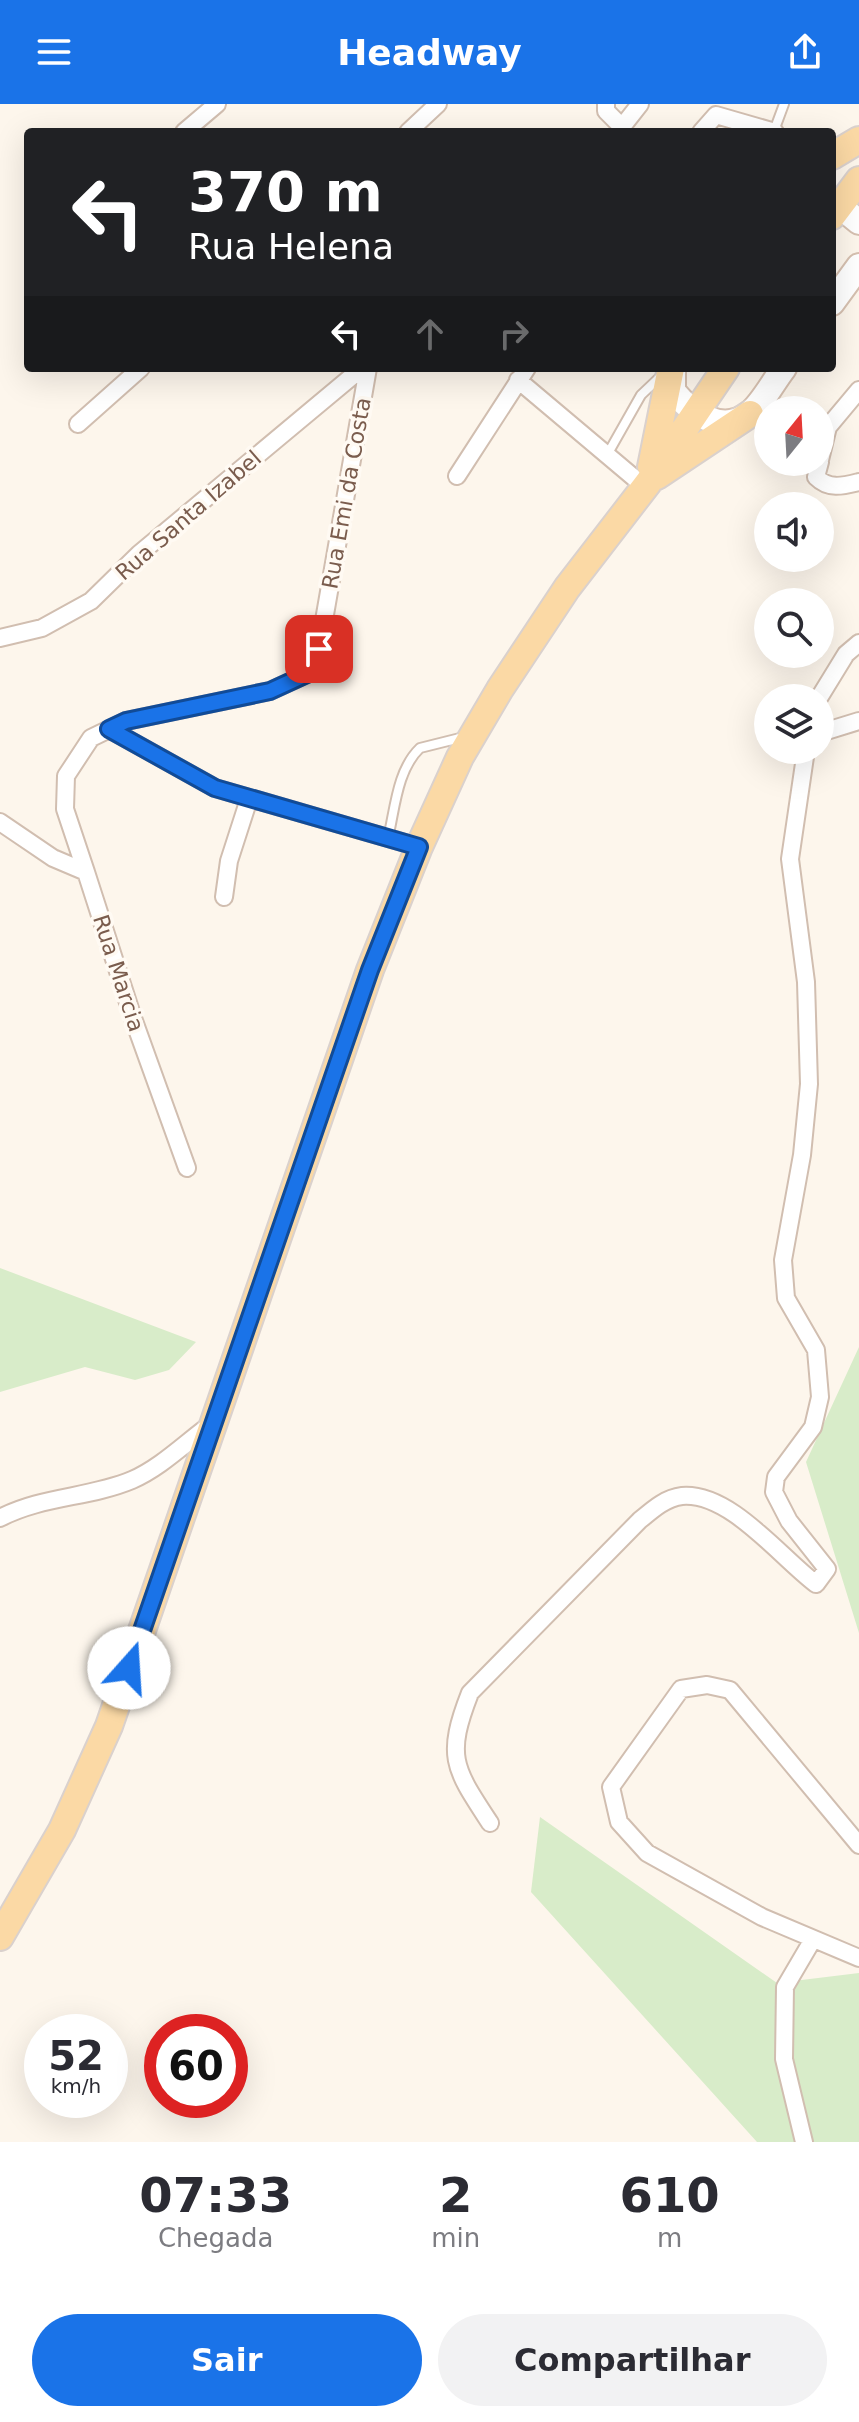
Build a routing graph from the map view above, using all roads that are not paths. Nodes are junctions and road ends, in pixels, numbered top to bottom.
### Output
1 (217, 104) edge
2 (438, 104) edge
3 (606, 104) edge
4 (640, 104) edge
5 (784, 104) edge
6 (189, 128) edge
7 (412, 128) edge
8 (619, 128) edge
9 (621, 128) edge
10 (705, 128) edge
11 (760, 128) edge
12 (775, 128) edge
13 (859, 140) edge
14 (836, 154) edge
15 (859, 180) edge
16 (841, 211) edge
17 (859, 266) edge
18 (836, 298) edge
19 (136, 372) edge
20 (360, 372) edge
21 (364, 372) edge
22 (667, 372) edge
23 (671, 372) edge
24 (672, 372) edge
25 (723, 372) edge
26 (782, 372) edge
27 (522, 374) edge
28 (859, 390) edge
29 (769, 396) edge
30 (695, 411) junction
31 (754, 412) edge
32 (754, 414) edge
33 (834, 416) edge
34 (78, 424) dead end
35 (607, 455) junction
36 (457, 476) dead end
37 (816, 476) edge
38 (859, 482) edge
39 (646, 485) junction
40 (0, 638) edge
41 (859, 643) edge
42 (828, 684) edge
43 (859, 721) edge
44 (109, 729) junction
45 (834, 729) edge
46 (474, 734) junction
47 (804, 764) edge
48 (249, 799) junction
49 (0, 822) edge
50 (388, 839) junction
51 (419, 847) junction
52 (86, 872) junction
53 (224, 897) dead end
54 (187, 1168) dead end
55 (215, 1421) junction
56 (0, 1518) edge
57 (490, 1823) dead end
58 (859, 1845) edge
59 (0, 1937) edge
60 (812, 1941) junction
61 (859, 1958) edge
62 (804, 2142) edge

1 - 6 street
2 - 7 street
3 - 8 street
4 - 9 street
5 - 12 lane
10 - 11 street
13 - 14 main road
15 - 16 main road
17 - 18 street
19 - 34 street
20 - 40 street, Rua Santa Izabel
21 - 44 street, Rua Emi da Costa
22 - 35 lane
23 - 39 main road
24 - 30 street
25 - 30 main road
26 - 29 street
27 - 35 street
27 - 36 street
28 - 33 street
30 - 31 street
30 - 39 main road
32 - 39 main road
35 - 39 street
37 - 38 street
39 - 46 main road
41 - 42 street
43 - 45 street
44 - 48 street
44 - 52 street, Rua Emi da Costa
46 - 50 lane
46 - 51 main road
47 - 57 street
48 - 50 street
48 - 53 street
49 - 52 street
50 - 51 street
51 - 55 main road
52 - 54 street, Rua Marcia
55 - 56 street
55 - 59 main road
58 - 60 street
60 - 61 street
60 - 62 street

